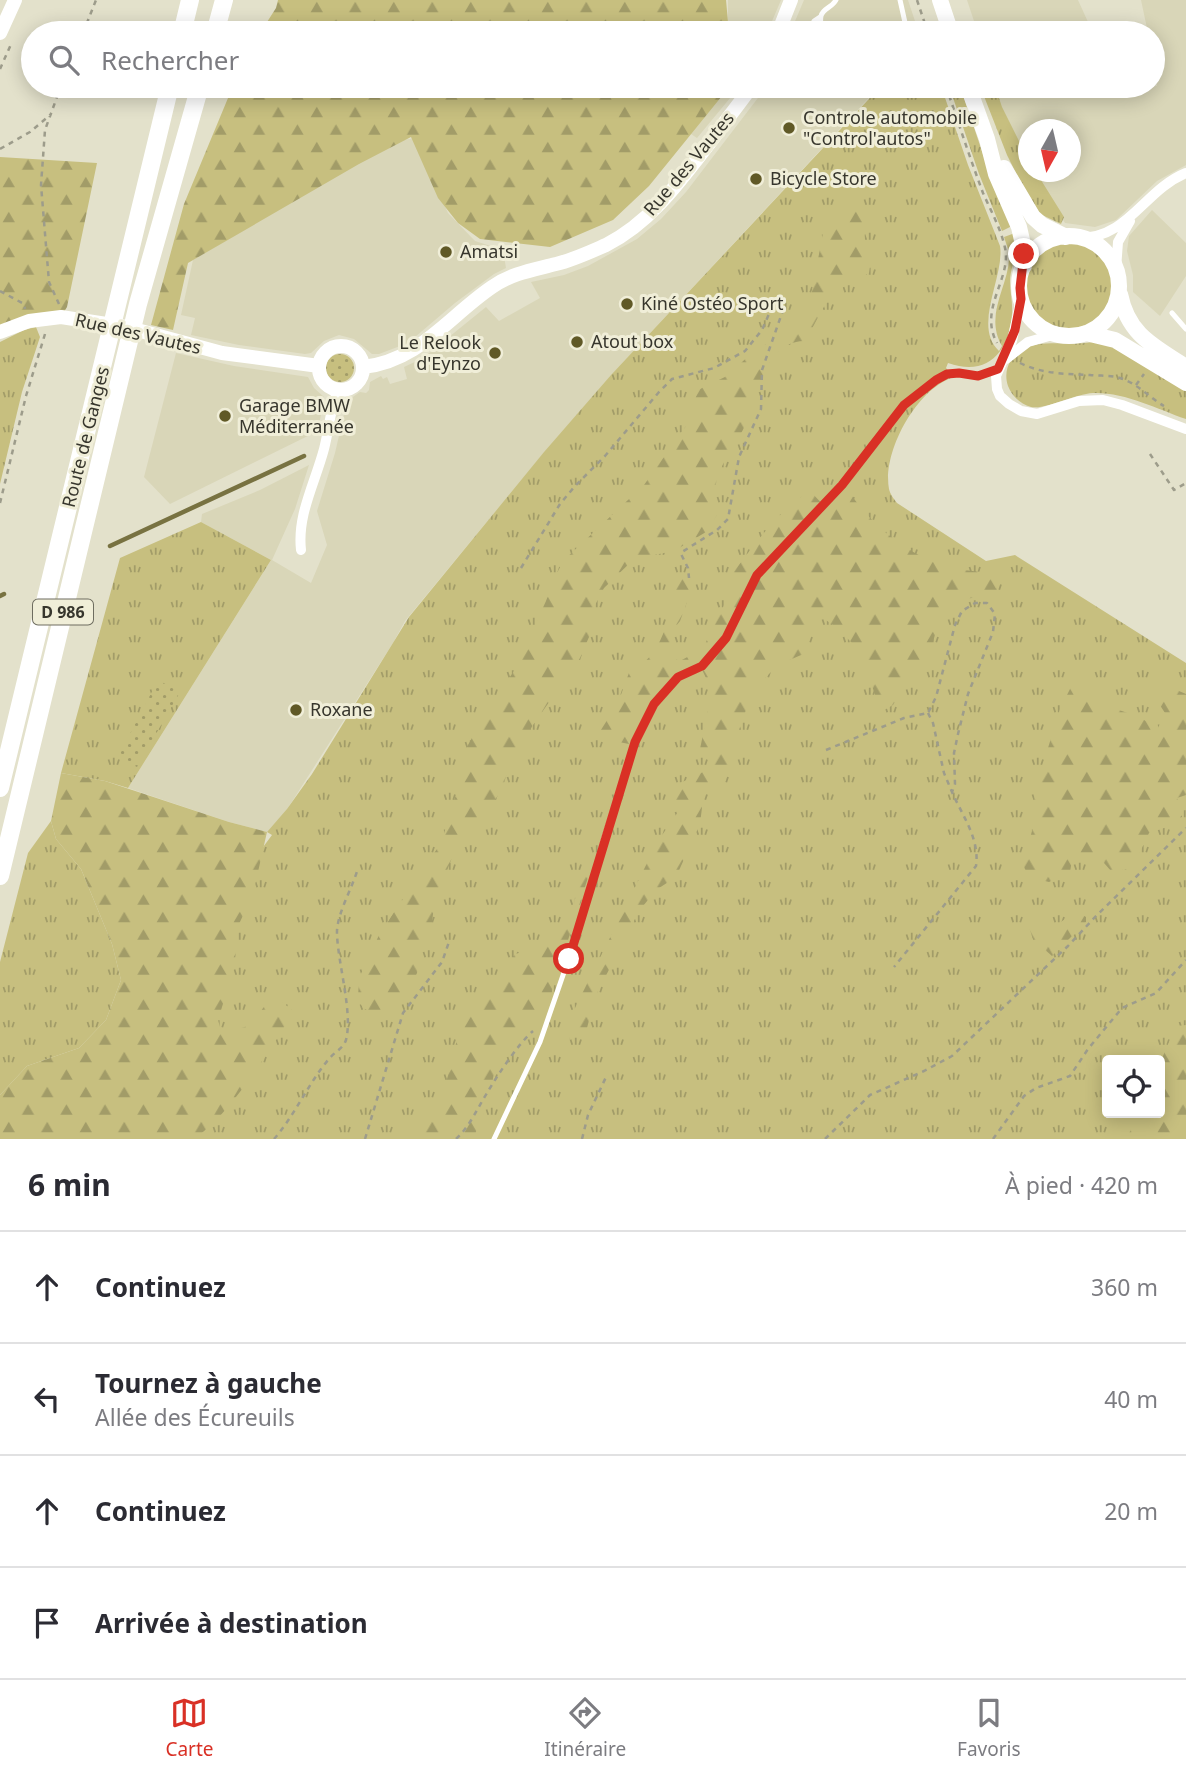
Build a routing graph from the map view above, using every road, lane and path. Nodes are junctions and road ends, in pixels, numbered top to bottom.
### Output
1 (15, 0) edge
2 (96, 0) edge
3 (190, 0) edge
4 (224, 0) edge
5 (791, 0) edge
6 (836, 0) edge
7 (900, 0) edge
8 (917, 0) edge
9 (940, 0) edge
10 (820, 17) junction
11 (88, 21) edge
12 (185, 21) edge
13 (218, 21) edge
14 (783, 21) edge
15 (814, 21) edge
16 (820, 21) edge
17 (905, 21) edge
18 (924, 21) edge
19 (947, 21) edge
20 (0, 33) edge
21 (56, 98) edge
22 (168, 98) edge
23 (196, 98) edge
24 (743, 98) edge
25 (950, 98) edge
26 (972, 98) edge
27 (50, 115) junction
28 (987, 139) junction
29 (0, 149) edge
30 (1186, 173) edge
31 (1136, 213) junction
32 (1073, 237) junction
33 (1024, 266) junction
34 (1116, 269) junction
35 (1119, 288) junction
36 (0, 291) edge
37 (1021, 299) junction
38 (129, 302) junction
39 (1172, 313) dead end
40 (54, 318) junction
41 (29, 321) junction
42 (1186, 328) edge
43 (0, 332) edge
44 (1086, 333) junction
45 (1056, 334) junction
46 (1005, 359) junction
47 (319, 366) junction
48 (363, 367) junction
49 (1186, 367) edge
50 (1149, 369) dead end
51 (1186, 383) edge
52 (1136, 385) junction
53 (338, 390) junction
54 (1170, 410) dead end
55 (1186, 429) edge
56 (1150, 454) dead end
57 (1186, 483) edge
58 (0, 503) edge
59 (301, 551) dead end
60 (521, 568) dead end
61 (690, 578) dead end
62 (928, 713) junction
63 (826, 750) dead end
64 (0, 789) edge
65 (952, 792) junction
66 (1186, 828) edge
67 (358, 868) dead end
68 (0, 876) edge
69 (450, 939) dead end
70 (1186, 960) edge
71 (894, 967) dead end
72 (545, 1026) junction
73 (607, 1075) dead end
74 (274, 1139) edge
75 (365, 1139) edge
76 (456, 1139) edge
77 (494, 1139) edge
78 (582, 1139) edge
79 (825, 1139) edge
80 (993, 1139) edge

1 - 20 street
2 - 11 path
3 - 12 main road
4 - 13 main road
5 - 14 street
6 - 10 lane
7 - 17 lane
8 - 18 path
9 - 19 main road
10 - 15 lane
10 - 16 lane
21 - 27 path
22 - 38 main road, Route de Ganges / D 986
23 - 38 main road, D 986
24 - 48 street, Rue des Vautes
25 - 46 path
26 - 28 main road
27 - 29 path
27 - 40 path
28 - 32 main road
28 - 33 main road
30 - 31 street
31 - 32 street
31 - 34 street
32 - 33 main road
32 - 34 main road
33 - 37 main road
34 - 35 main road
35 - 44 main road
35 - 49 main road
36 - 41 path
37 - 45 main road
37 - 46 street
38 - 64 main road, Route de Ganges / D 986
38 - 68 main road, Route de Ganges / D 986
39 - 42 lane
40 - 41 street, Rue des Vautes
40 - 47 street, Rue des Vautes
40 - 58 path
41 - 43 street, Rue des Vautes
44 - 45 main road
44 - 51 main road
45 - 46 street
46 - 52 path
46 - 55 street
46 - 72 lane
47 - 48 street
47 - 53 street
48 - 53 street, Rue des Vautes
50 - 52 path
52 - 54 path
53 - 59 street
56 - 57 path
60 - 61 path
62 - 63 path
62 - 65 path
62 - 65 path
65 - 71 path
66 - 79 path
67 - 74 path
69 - 75 path
70 - 80 path
72 - 76 path
72 - 77 lane
73 - 78 path

